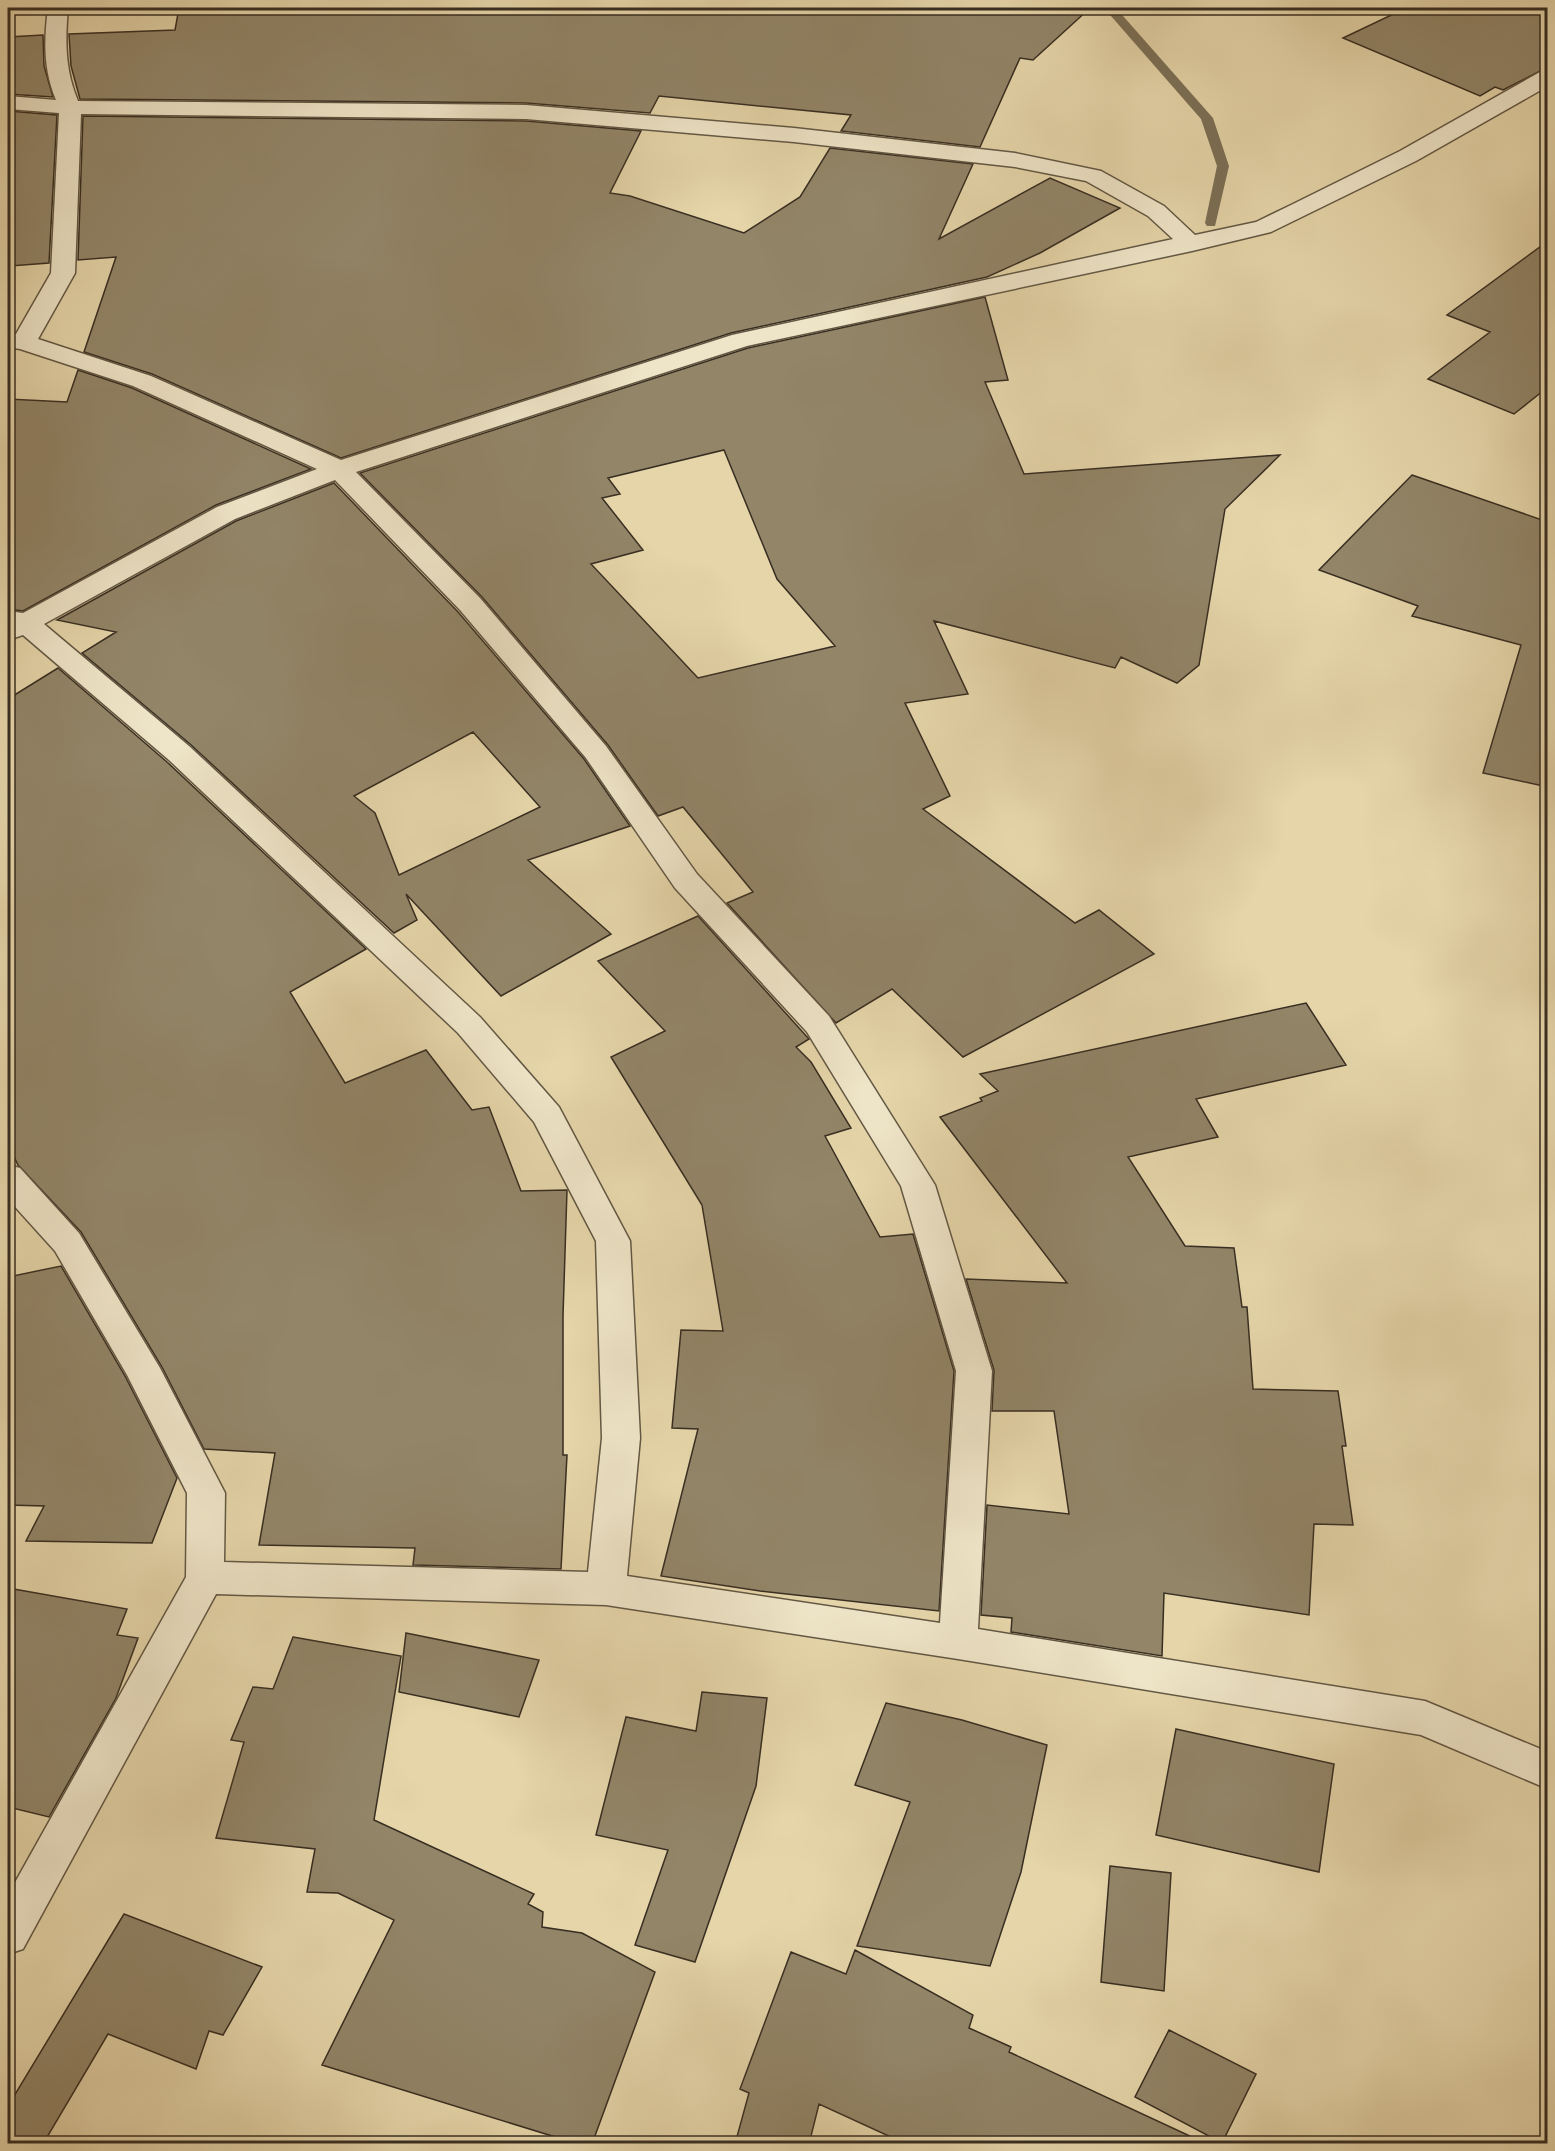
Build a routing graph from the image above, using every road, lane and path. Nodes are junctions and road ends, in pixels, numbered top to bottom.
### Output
1 (58, 8) edge
2 (1548, 77) edge
3 (8, 103) edge
4 (70, 107) junction
5 (1192, 244) junction
6 (16, 341) edge
7 (339, 469) junction
8 (13, 624) edge
9 (8, 1177) edge
10 (205, 1578) junction
11 (606, 1589) junction
12 (958, 1642) junction
13 (1548, 1772) edge
14 (8, 1935) edge

1 - 4 street
2 - 5 street
3 - 4 street
4 - 5 street
4 - 6 street
5 - 7 street
6 - 7 street
7 - 8 street
7 - 12 street
8 - 11 street
9 - 10 street
10 - 11 street
10 - 14 street
11 - 12 street
12 - 13 street

